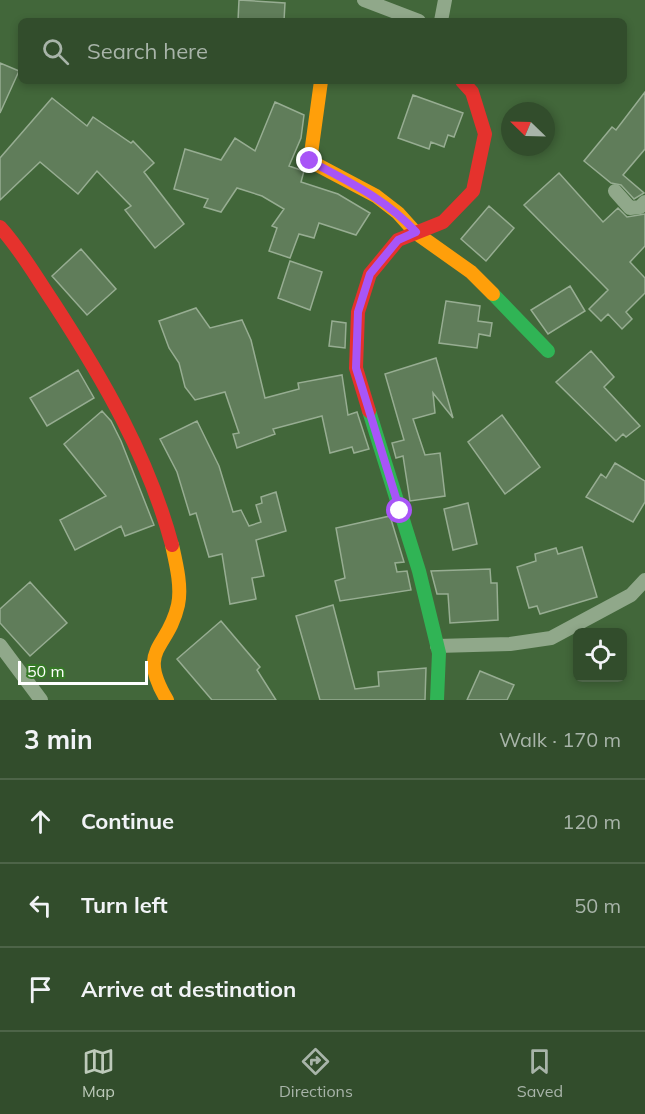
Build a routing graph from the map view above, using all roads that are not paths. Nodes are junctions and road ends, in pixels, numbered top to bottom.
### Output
1 (364, 0) edge
2 (446, 0) edge
3 (411, 18) edge
4 (442, 18) edge
5 (321, 84) edge
6 (464, 84) edge
7 (615, 191) dead end
8 (645, 202) edge
9 (0, 227) edge
10 (416, 232) junction
11 (548, 351) dead end
12 (645, 580) edge
13 (0, 645) edge
14 (437, 646) junction
15 (41, 700) edge
16 (168, 700) edge
17 (437, 700) edge

1 - 3 street
2 - 4 street
5 - 10 street
6 - 10 street
7 - 8 street
9 - 16 street
10 - 11 street
10 - 14 street
12 - 14 street
13 - 15 street
14 - 17 street

